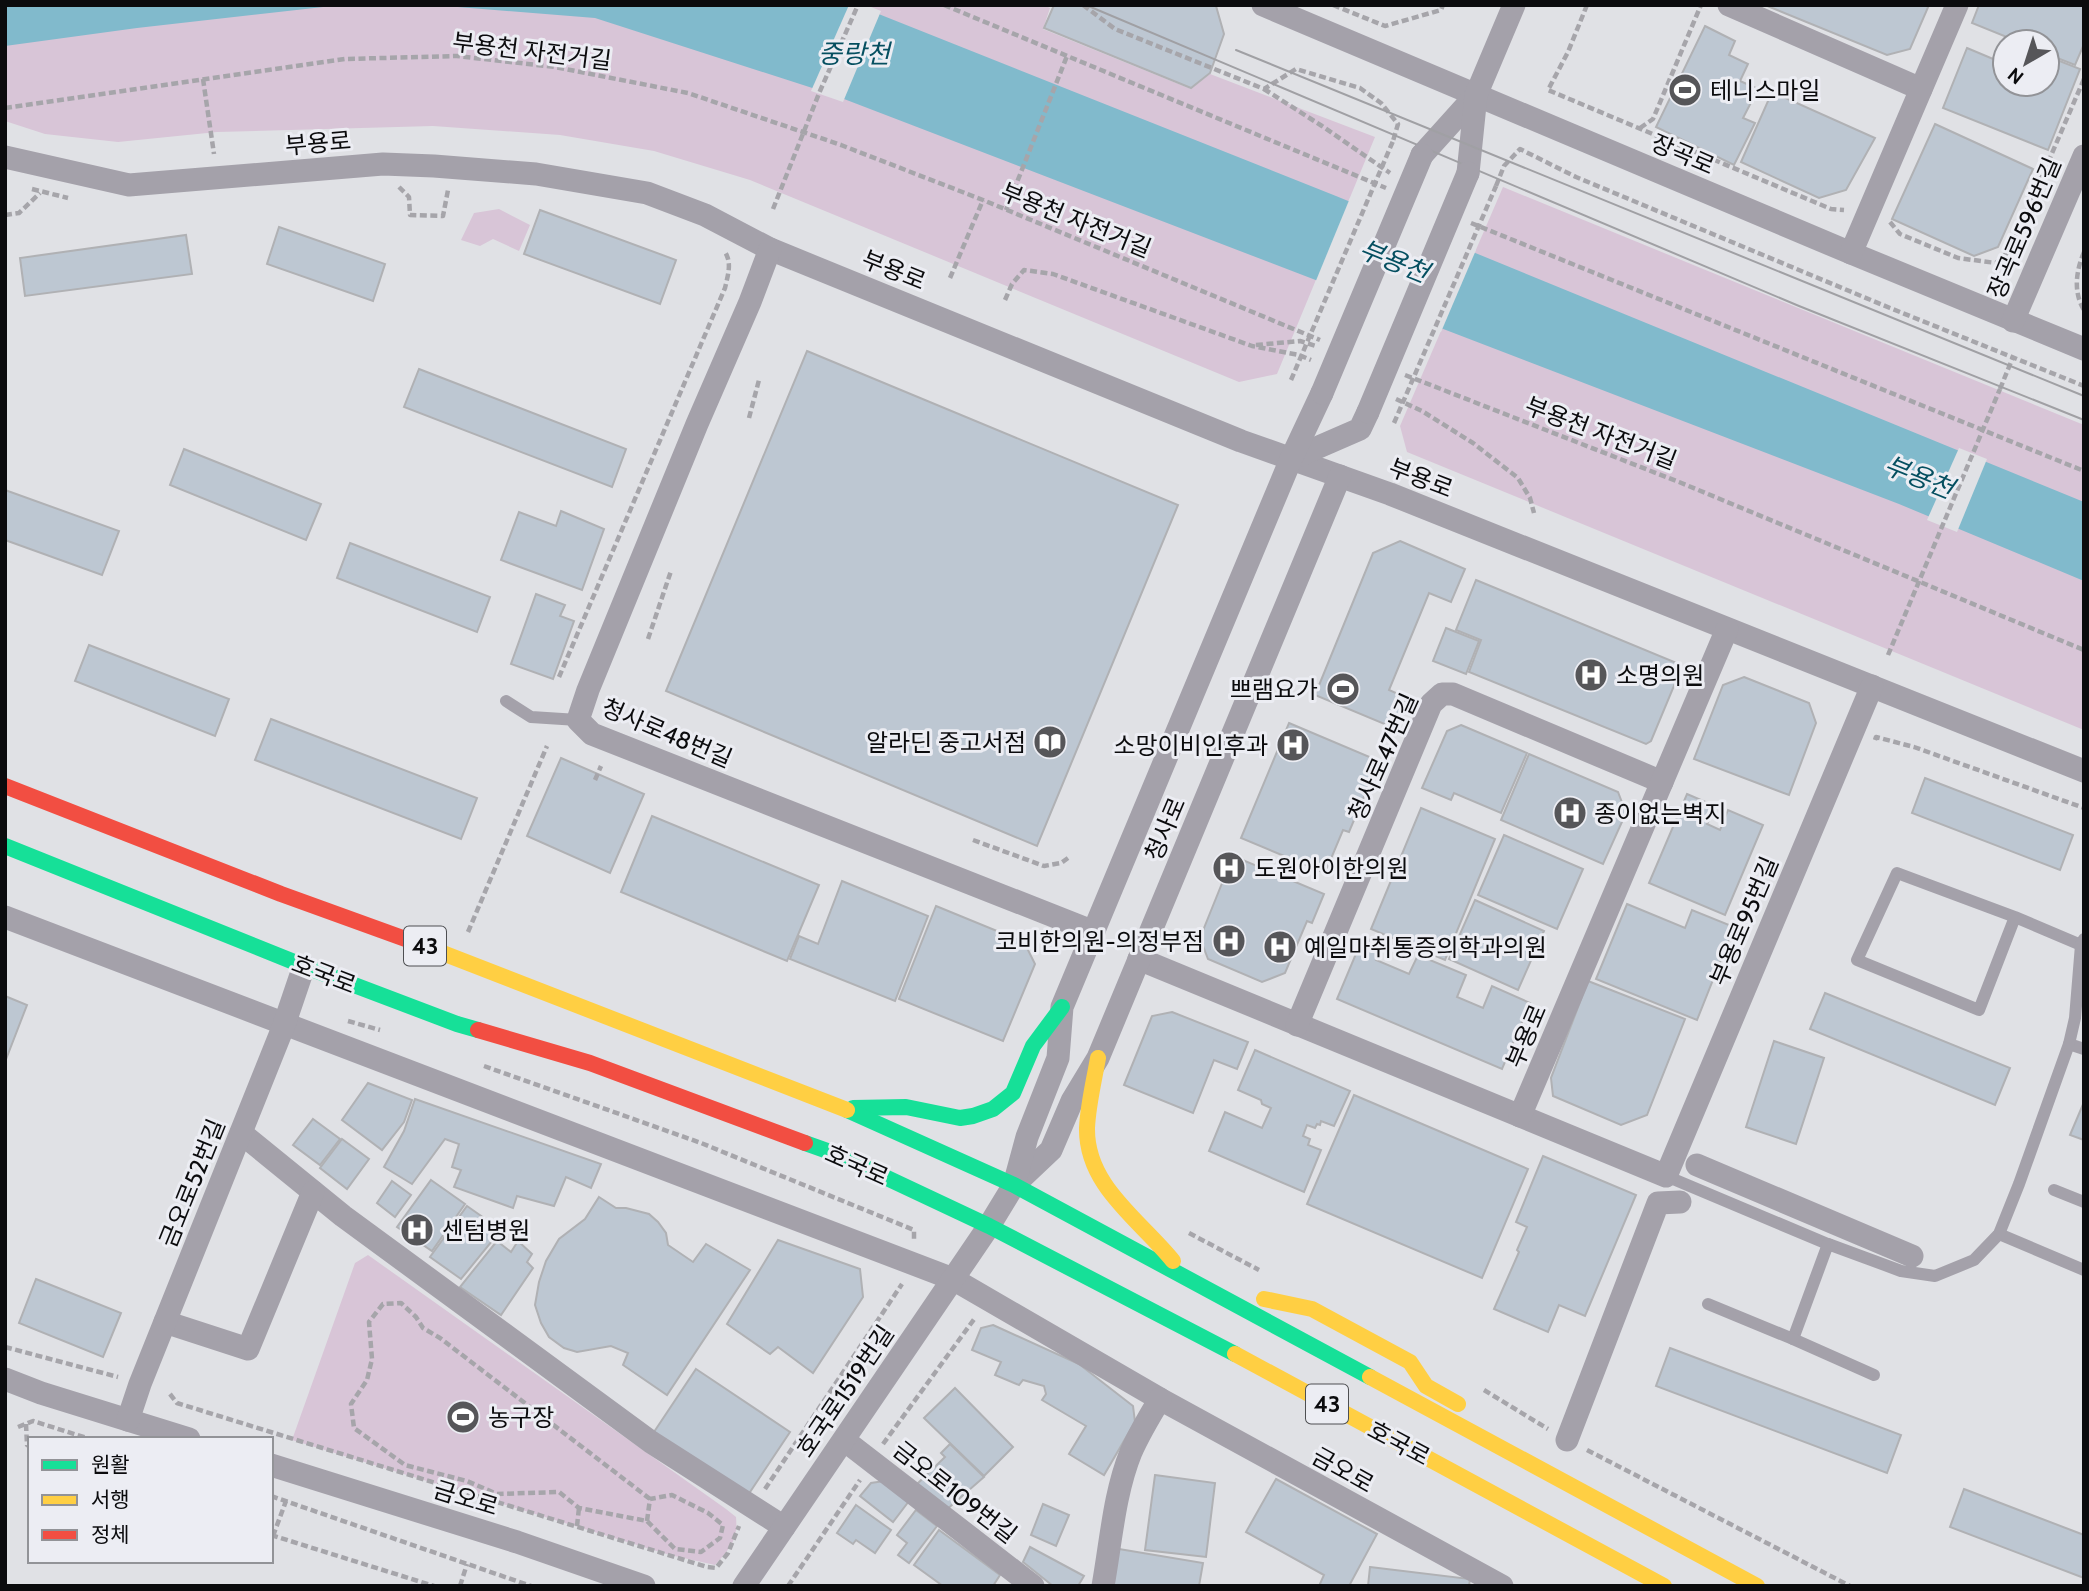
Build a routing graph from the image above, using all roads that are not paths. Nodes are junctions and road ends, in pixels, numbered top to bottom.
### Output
1 (1263, 5) edge
2 (1514, 5) edge
3 (1729, 5) edge
4 (1957, 5) edge
5 (1921, 89) junction
6 (1476, 95) junction
7 (2084, 156) edge
8 (5, 157) edge
9 (770, 249) junction
10 (1851, 253) junction
11 (2013, 321) junction
12 (2084, 349) edge
13 (1291, 459) junction
14 (1340, 476) junction
15 (1727, 629) junction
16 (1871, 686) junction
17 (506, 701) dead end
18 (578, 720) junction
19 (2084, 771) edge
20 (1662, 782) junction
21 (5, 786) edge
22 (5, 846) edge
23 (5, 917) edge
24 (2015, 917) junction
25 (1094, 932) junction
26 (2082, 942) edge
27 (1139, 959) junction
28 (304, 966) junction
29 (1062, 1007) junction
30 (284, 1025) junction
31 (1297, 1025) junction
32 (2069, 1044) junction
33 (2084, 1049) edge
34 (1098, 1058) junction
35 (844, 1108) junction
36 (1520, 1116) junction
37 (241, 1133) junction
38 (1697, 1165) dead end
39 (1666, 1176) junction
40 (1014, 1185) junction
41 (2054, 1190) dead end
42 (313, 1192) junction
43 (1680, 1202) dead end
44 (2084, 1202) edge
45 (989, 1226) junction
46 (1999, 1234) junction
47 (1156, 1240) junction
48 (1830, 1245) junction
49 (1912, 1256) dead end
50 (1192, 1260) dead end
51 (2084, 1270) edge
52 (953, 1279) junction
53 (1189, 1281) junction
54 (1258, 1296) dead end
55 (1708, 1304) dead end
56 (165, 1322) junction
57 (1793, 1339) junction
58 (1874, 1375) dead end
59 (5, 1379) edge
60 (1160, 1399) junction
61 (1469, 1410) dead end
62 (128, 1420) junction
63 (1491, 1421) dead end
64 (183, 1437) edge
65 (844, 1440) junction
66 (1567, 1440) road end
67 (1514, 1455) junction
68 (273, 1466) edge
69 (784, 1527) junction
70 (644, 1586) edge
71 (744, 1586) edge
72 (1033, 1586) edge
73 (1103, 1586) edge
74 (1502, 1586) edge
75 (1664, 1586) edge
76 (1757, 1586) edge

1 - 6 street, 장곡로
2 - 6 street
3 - 5 street
4 - 5 street
5 - 10 street
6 - 10 street, 장곡로
6 - 13 street, 청사로, bridge
6 - 13 street, bridge
7 - 11 street, 장곡로596번길
8 - 9 street, 부용로
9 - 13 street, 부용로
9 - 18 street, 청사로48번길
10 - 11 street, 장곡로
11 - 12 street, 장곡로
13 - 14 street, 부용로
13 - 25 street, 청사로
14 - 15 street, 부용로
14 - 27 street, 청사로
15 - 16 street, 부용로
15 - 20 street, 부용로
16 - 19 street, 부용로
16 - 39 street, 부용로95번길
17 - 18 lane
18 - 25 street, 청사로48번길
20 - 31 street, 청사로47번길
20 - 36 street, 부용로
21 - 35 main road, 호국로 / 43
22 - 28 main road, 호국로 / 43
23 - 30 street, 금오로
24 - 24 lane
24 - 26 lane
25 - 29 street, 청사로
26 - 32 lane
27 - 31 street
27 - 34 street, 청사로
28 - 30 street, 금오로52번길
28 - 45 main road, 호국로 / 43
29 - 35 main road, 호국로
29 - 40 street, 청사로
30 - 37 street, 금오로52번길
30 - 52 street, 금오로
31 - 36 street
32 - 33 lane
32 - 46 lane
34 - 40 street, 청사로
34 - 47 main road
35 - 40 main road, 호국로 / 43
36 - 39 street
37 - 42 street
37 - 56 street, 금오로52번길
38 - 49 street
39 - 48 lane
40 - 45 street, 청사로
40 - 53 main road, 호국로 / 43
41 - 44 lane
42 - 56 street
42 - 69 street
43 - 66 street
45 - 52 street, 호국로1519번길
45 - 75 main road, 호국로 / 43
46 - 48 lane
46 - 51 lane
47 - 50 main road
47 - 53 main road
48 - 57 lane
52 - 60 street, 금오로
52 - 65 street, 호국로1519번길
53 - 67 main road, 호국로 / 43
54 - 61 main road
55 - 57 lane
56 - 62 street, 금오로52번길
57 - 58 lane
59 - 62 street
60 - 73 street
60 - 74 street, 금오로
62 - 64 street
63 - 67 main road
65 - 69 street, 호국로1519번길
65 - 72 street, 금오로109번길
67 - 76 main road, 호국로 / 43
68 - 70 street, 금오로
69 - 71 street, 호국로1519번길

